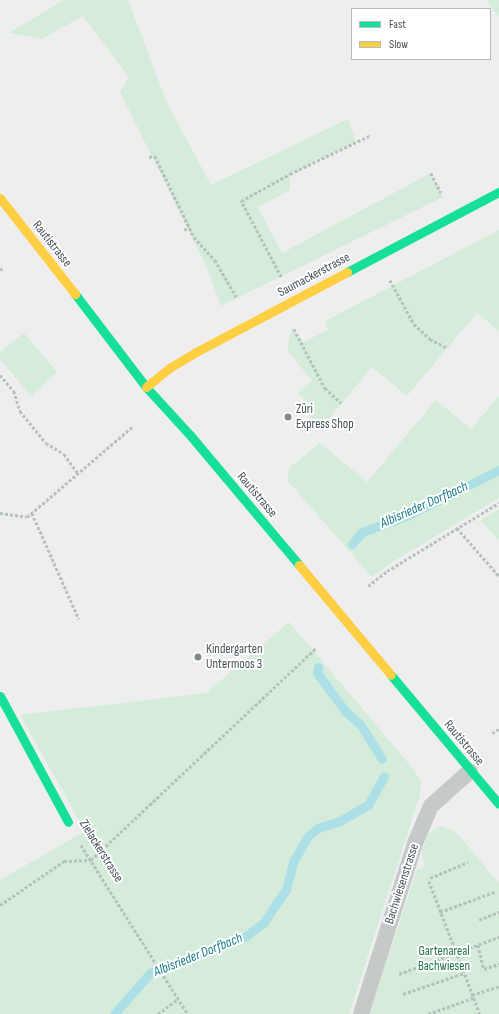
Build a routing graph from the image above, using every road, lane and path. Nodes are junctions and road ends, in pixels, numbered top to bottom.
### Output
1 (371, 135) dead end
2 (149, 157) dead end
3 (499, 192) edge
4 (0, 198) edge
5 (190, 227) junction
6 (184, 230) dead end
7 (281, 276) dead end
8 (389, 277) dead end
9 (237, 298) dead end
10 (292, 326) dead end
11 (448, 348) dead end
12 (0, 375) edge
13 (146, 387) junction
14 (341, 403) dead end
15 (132, 427) dead end
16 (78, 473) junction
17 (499, 503) edge
18 (0, 513) edge
19 (32, 513) junction
20 (457, 528) junction
21 (499, 576) edge
22 (368, 586) dead end
23 (79, 619) dead end
24 (316, 648) dead end
25 (0, 696) edge
26 (499, 729) edge
27 (492, 733) dead end
28 (470, 771) junction
29 (499, 804) edge
30 (68, 822) joint
31 (91, 860) junction
32 (468, 862) dead end
33 (424, 874) dead end
34 (428, 879) junction
35 (494, 892) dead end
36 (0, 905) edge
37 (440, 912) junction
38 (499, 912) edge
39 (479, 920) dead end
40 (499, 937) edge
41 (478, 945) junction
42 (457, 954) junction
43 (499, 964) edge
44 (464, 973) junction
45 (395, 976) dead end
46 (499, 986) edge
47 (403, 994) dead end
48 (473, 996) junction
49 (178, 999) junction
50 (158, 1014) edge
51 (188, 1014) edge
52 (361, 1014) edge
53 (428, 1014) edge
54 (480, 1014) edge

1 - 7 path
2 - 5 path
3 - 13 street, Saumackerstrasse
4 - 13 street, Rautistrasse
5 - 6 path
5 - 9 path
8 - 11 path
10 - 14 path
12 - 16 path
13 - 28 street, Rautistrasse
15 - 16 path
16 - 19 path
17 - 20 path
18 - 19 path
19 - 23 path
20 - 21 path
20 - 22 path
24 - 31 path
25 - 30 street, Zielackerstrasse
26 - 27 path
28 - 29 street, Rautistrasse
28 - 52 lane, Bachwiesenstrasse
30 - 31 path, Zielackerstrasse
31 - 36 path
31 - 49 path, Zielackerstrasse
32 - 34 path
33 - 34 path
34 - 37 path
35 - 37 path
37 - 42 path
38 - 39 path
40 - 41 path
41 - 42 path
41 - 43 path
42 - 44 path
42 - 45 path
44 - 47 path
44 - 48 path
46 - 48 path
48 - 53 path
48 - 54 path
49 - 50 path
49 - 51 path, Zielackerstrasse

